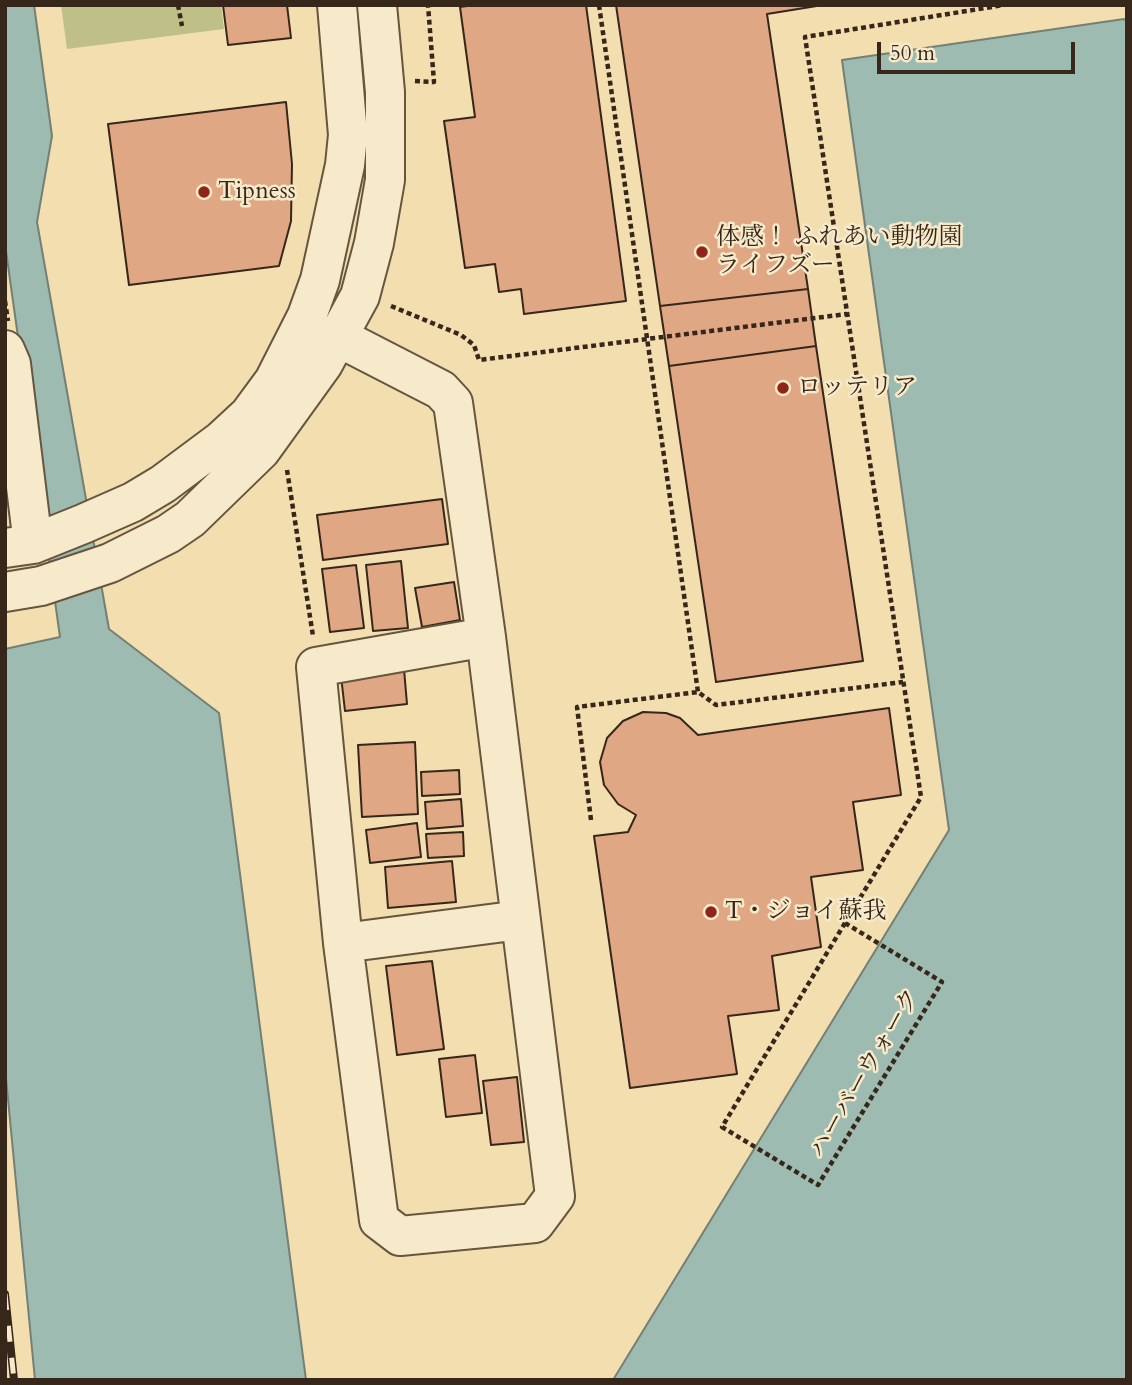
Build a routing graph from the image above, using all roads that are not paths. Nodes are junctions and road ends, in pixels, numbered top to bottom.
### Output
1 (337, 5) edge
2 (377, 5) edge
3 (338, 337) junction
4 (7, 338) edge
5 (19, 546) edge
6 (23, 589) edge
7 (485, 637) junction
8 (520, 920) junction
9 (343, 943) junction

1 - 5 street
2 - 3 street
3 - 6 street
3 - 7 street
4 - 5 street
7 - 8 street
7 - 9 street
8 - 9 street
8 - 9 street

